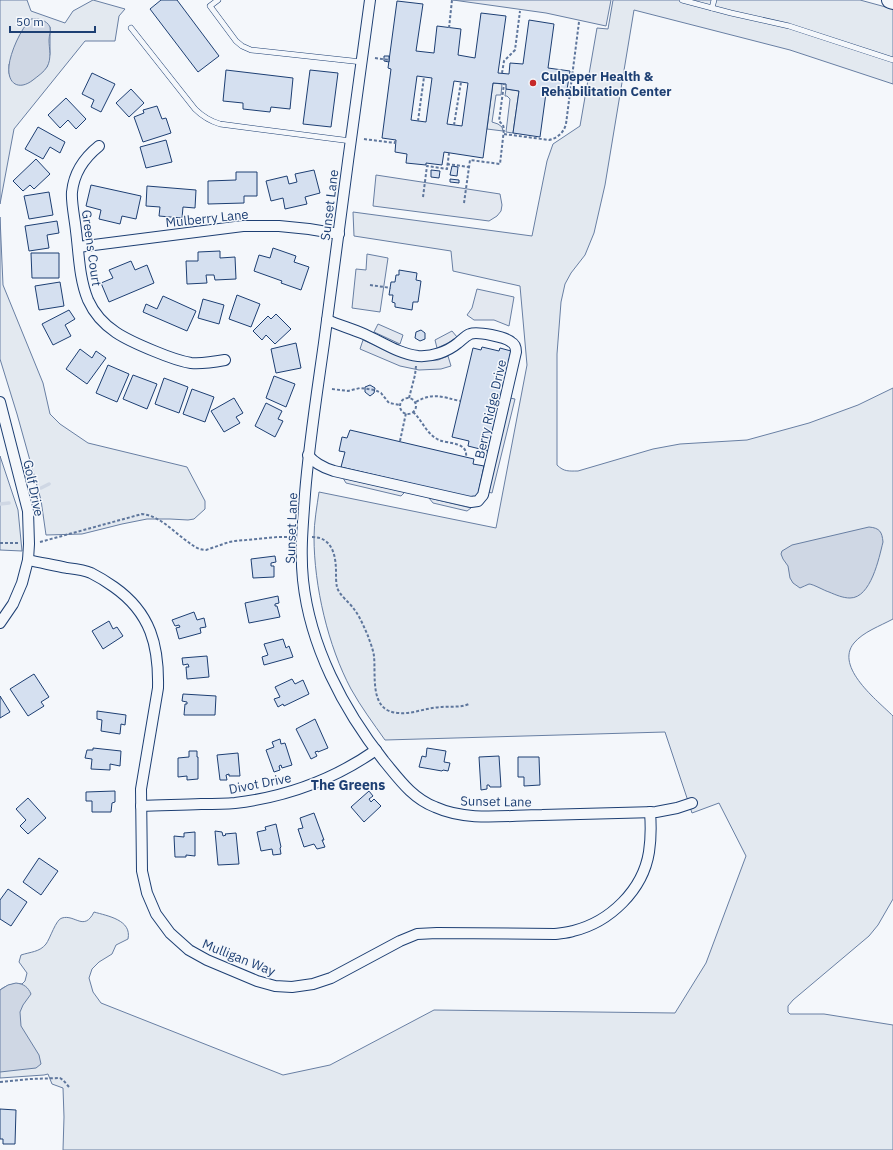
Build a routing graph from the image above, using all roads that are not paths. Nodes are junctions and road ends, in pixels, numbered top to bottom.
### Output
1 (218, 0) edge
2 (370, 0) edge
3 (682, 0) edge
4 (714, 0) edge
5 (692, 1) edge
6 (712, 8) junction
7 (131, 28) dead end
8 (893, 60) edge
9 (362, 62) junction
10 (351, 141) junction
11 (98, 146) dead end
12 (339, 234) junction
13 (78, 247) junction
14 (327, 320) junction
15 (225, 360) dead end
16 (0, 402) edge
17 (308, 455) junction
18 (28, 560) junction
19 (0, 623) edge
20 (376, 750) junction
21 (692, 804) dead end
22 (140, 806) junction
23 (650, 812) junction

1 - 9 lane
2 - 9 street, Sunset Lane
3 - 5 lane
4 - 6 lane
5 - 6 lane
6 - 8 lane
7 - 10 lane
9 - 10 street, Sunset Lane
10 - 12 street, Sunset Lane
11 - 13 street, Greens Court
12 - 13 street, Mulberry Lane
12 - 14 street, Sunset Lane
13 - 15 street, Greens Court
14 - 17 street, Sunset Lane
14 - 17 street, Berry Ridge Drive
16 - 18 street, Golf Drive
17 - 20 street, Sunset Lane
18 - 19 street, Golf Drive
18 - 22 street, Mulligan Way
20 - 22 street, Divot Drive
20 - 23 street, Sunset Lane
21 - 23 street, Sunset Lane
22 - 23 street, Mulligan Way

